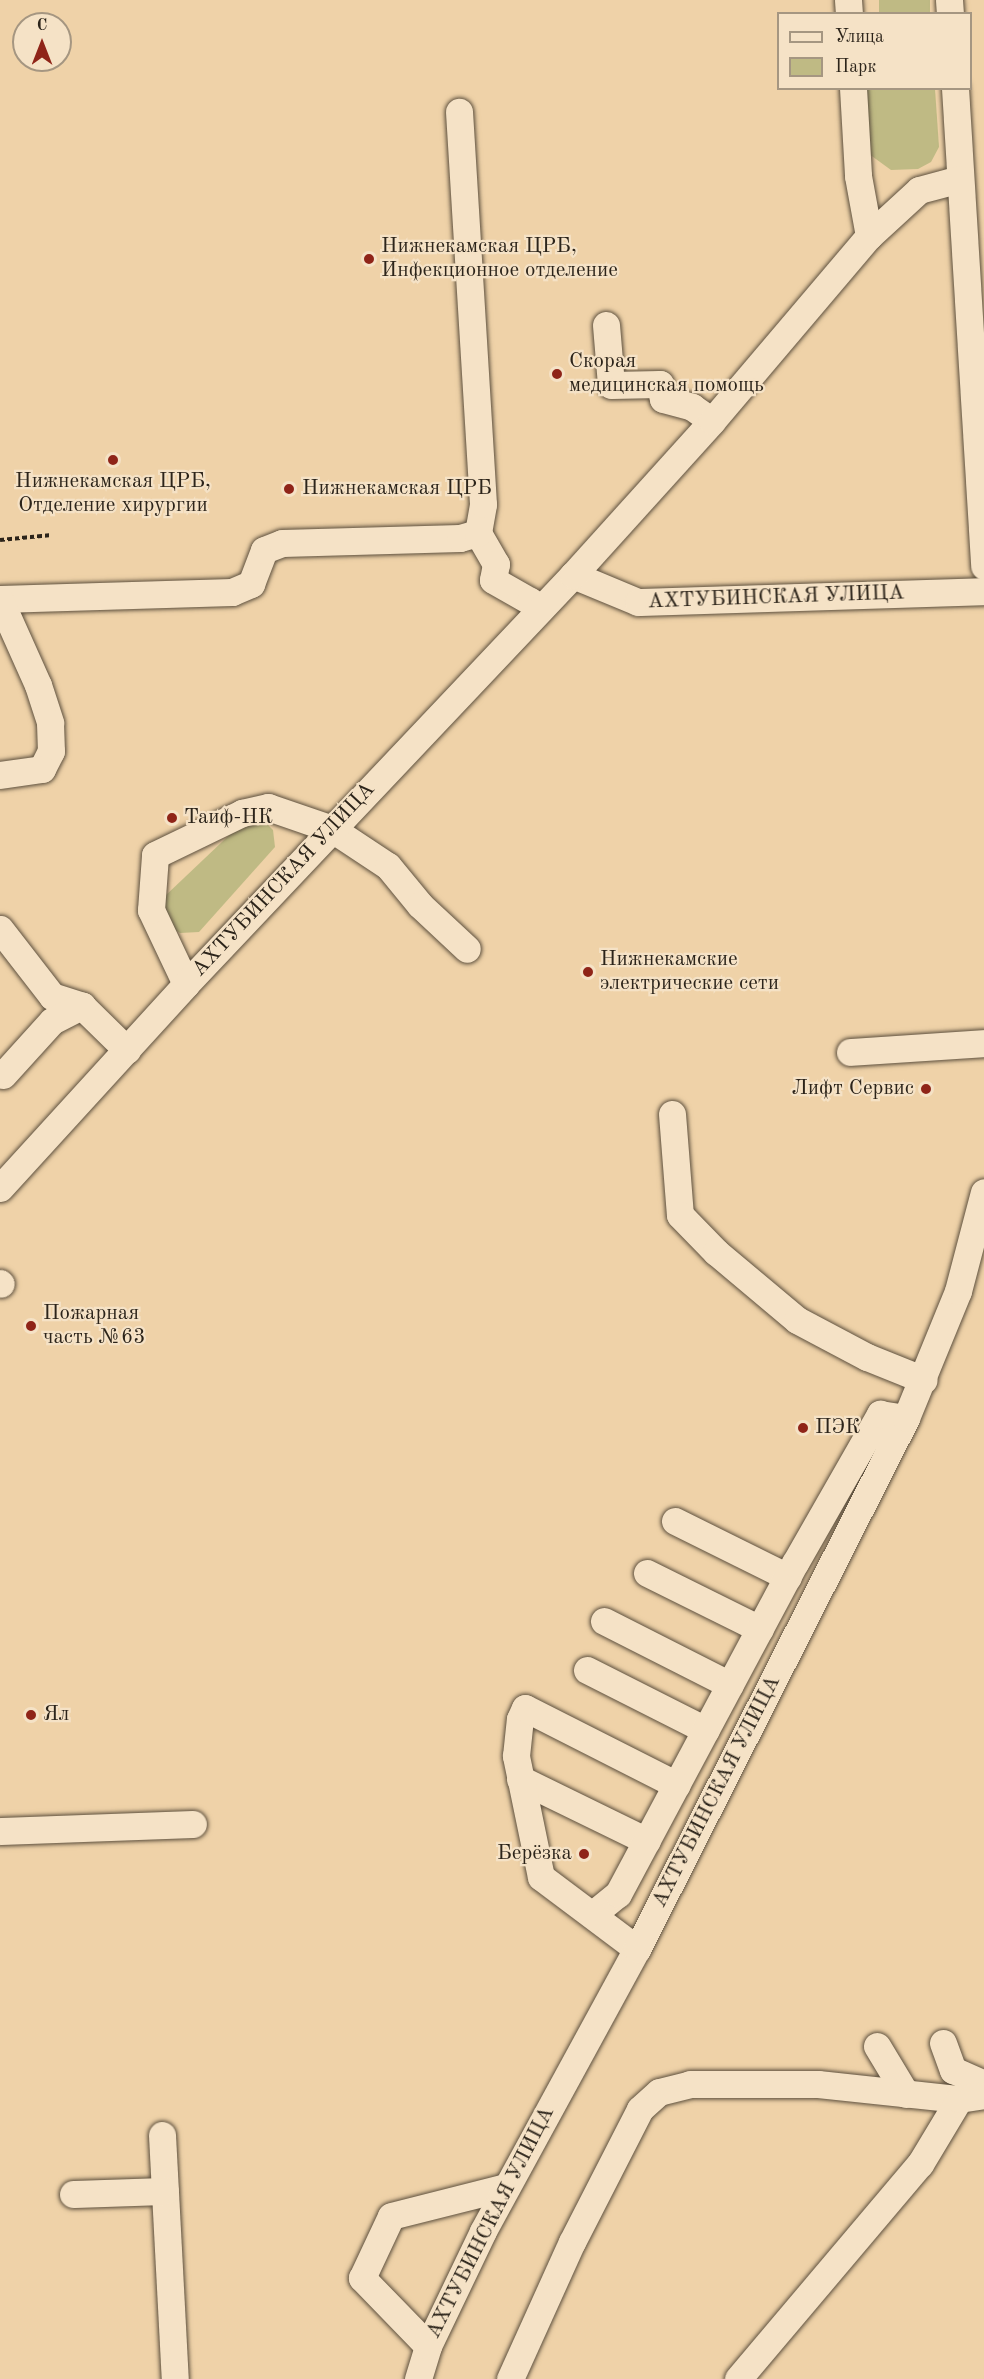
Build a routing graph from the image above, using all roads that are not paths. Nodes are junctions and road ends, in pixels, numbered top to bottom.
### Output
1 (853, 90) edge
2 (954, 90) edge
3 (459, 112) dead end
4 (960, 179) junction
5 (973, 225) edge
6 (869, 236) junction
7 (606, 325) dead end
8 (712, 421) junction
9 (478, 534) junction
10 (984, 566) edge
11 (573, 575) junction
12 (984, 591) edge
13 (0, 600) edge
14 (540, 610) junction
15 (0, 775) edge
16 (332, 829) junction
17 (2, 935) edge
18 (467, 949) dead end
19 (186, 984) junction
20 (82, 1006) junction
21 (984, 1044) edge
22 (127, 1050) junction
23 (850, 1052) dead end
24 (3, 1075) dead end
25 (672, 1113) dead end
26 (0, 1188) edge
27 (984, 1192) edge
28 (924, 1380) junction
29 (906, 1418) junction
30 (675, 1521) dead end
31 (647, 1573) dead end
32 (788, 1577) junction
33 (604, 1621) dead end
34 (760, 1629) junction
35 (587, 1670) dead end
36 (730, 1685) junction
37 (706, 1730) junction
38 (520, 1779) junction
39 (677, 1785) junction
40 (193, 1824) dead end
41 (0, 1831) edge
42 (647, 1841) junction
43 (593, 1914) junction
44 (637, 1948) junction
45 (943, 2043) dead end
46 (877, 2046) dead end
47 (984, 2084) edge
48 (906, 2094) junction
49 (972, 2097) edge
50 (162, 2135) dead end
51 (506, 2187) junction
52 (165, 2191) junction
53 (74, 2194) dead end
54 (428, 2346) junction
55 (175, 2379) edge
56 (418, 2379) edge
57 (510, 2379) edge
58 (738, 2379) edge

1 - 6 street
2 - 4 street
3 - 9 street
4 - 5 street
4 - 6 street, АХТУБИНСКАЯ УЛИЦА
5 - 10 street
6 - 8 street, АХТУБИНСКАЯ УЛИЦА
7 - 8 street
8 - 11 street, АХТУБИНСКАЯ УЛИЦА
9 - 13 street
9 - 14 street
11 - 12 street, АХТУБИНСКАЯ УЛИЦА
11 - 14 street, АХТУБИНСКАЯ УЛИЦА
13 - 15 street
14 - 16 street, АХТУБИНСКАЯ УЛИЦА
16 - 18 street
16 - 19 street, АХТУБИНСКАЯ УЛИЦА
16 - 19 street
17 - 20 street
19 - 22 street, АХТУБИНСКАЯ УЛИЦА
20 - 22 street
20 - 24 street
21 - 23 street
22 - 26 street, АХТУБИНСКАЯ УЛИЦА
25 - 28 street
27 - 28 street, АХТУБИНСКАЯ УЛИЦА
28 - 29 street, АХТУБИНСКАЯ УЛИЦА
29 - 32 street
29 - 44 street, АХТУБИНСКАЯ УЛИЦА
30 - 32 street
31 - 34 street
32 - 34 street
33 - 36 street
34 - 36 street
35 - 37 street
36 - 37 street
37 - 39 street
38 - 39 street
38 - 42 street
38 - 43 street
39 - 42 street
40 - 41 street
42 - 43 street
43 - 44 street
44 - 51 street, АХТУБИНСКАЯ УЛИЦА
45 - 47 street
46 - 48 street
48 - 49 street
48 - 57 street
49 - 58 street
50 - 52 street
51 - 54 street, АХТУБИНСКАЯ УЛИЦА
51 - 54 street
52 - 53 street
52 - 55 street
54 - 56 street, АХТУБИНСКАЯ УЛИЦА

